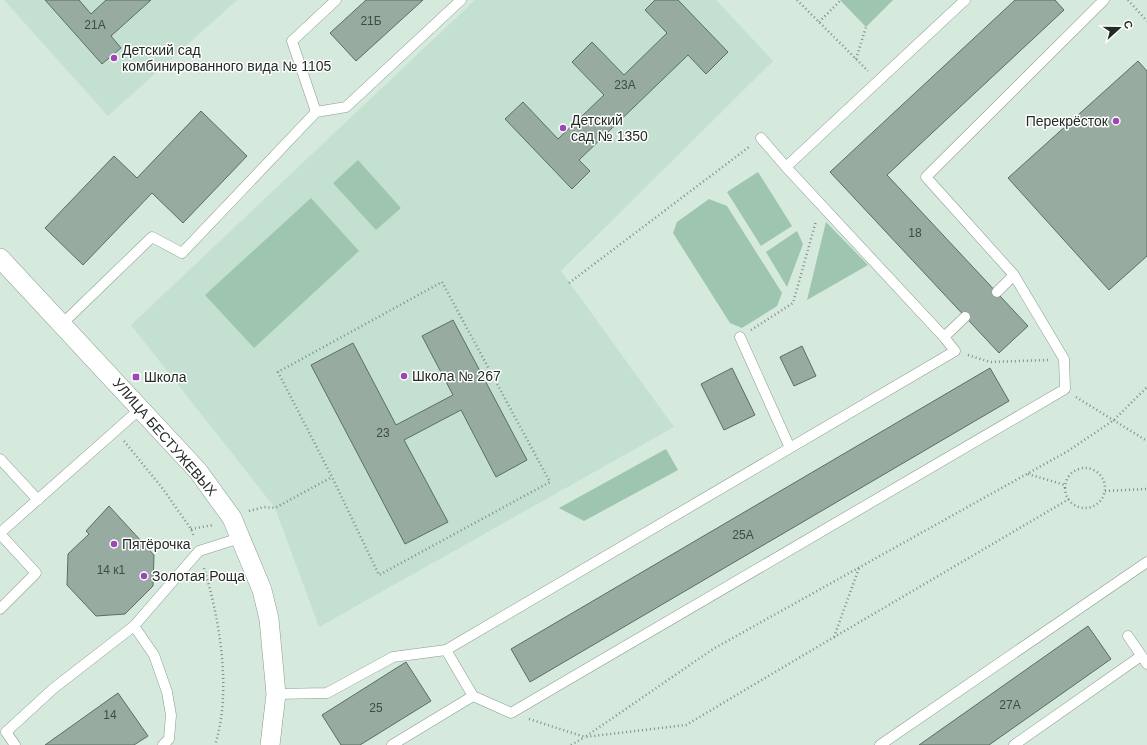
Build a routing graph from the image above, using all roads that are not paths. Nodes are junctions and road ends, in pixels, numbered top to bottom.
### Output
1 (336, 0) edge
2 (460, 0) edge
3 (965, 0) edge
4 (1104, 0) edge
5 (316, 112) junction
6 (761, 138) road end
7 (786, 167) junction
8 (0, 258) edge
9 (1014, 275) junction
10 (997, 292) dead end
11 (965, 317) dead end
12 (62, 324) junction
13 (944, 337) junction
14 (740, 338) road end
15 (140, 408) junction
16 (790, 448) junction
17 (0, 459) edge
18 (38, 500) junction
19 (0, 534) edge
20 (240, 538) junction
21 (1147, 562) edge
22 (0, 609) edge
23 (134, 626) junction
24 (1128, 636) dead end
25 (446, 650) junction
26 (1144, 660) edge
27 (276, 694) junction
28 (473, 696) junction
29 (15, 745) edge
30 (163, 745) edge
31 (270, 745) edge
32 (392, 745) edge
33 (880, 745) edge
34 (1014, 745) edge

1 - 5 lane
2 - 5 lane
3 - 7 lane
4 - 9 lane
5 - 12 lane
6 - 7 lane
7 - 13 lane
8 - 12 street, УЛИЦА БЕСТУЖЕВЫХ
9 - 10 lane
9 - 28 lane
11 - 13 lane
12 - 15 street, УЛИЦА БЕСТУЖЕВЫХ
13 - 16 lane
14 - 16 lane
15 - 18 lane
15 - 20 street, УЛИЦА БЕСТУЖЕВЫХ
16 - 25 lane
17 - 18 lane
18 - 19 lane
19 - 22 lane
20 - 23 lane
20 - 27 street, УЛИЦА БЕСТУЖЕВЫХ
21 - 33 lane
23 - 29 lane
23 - 30 lane
24 - 26 lane
25 - 27 lane
25 - 28 lane
26 - 34 lane
27 - 31 street, УЛИЦА БЕСТУЖЕВЫХ
28 - 32 lane

